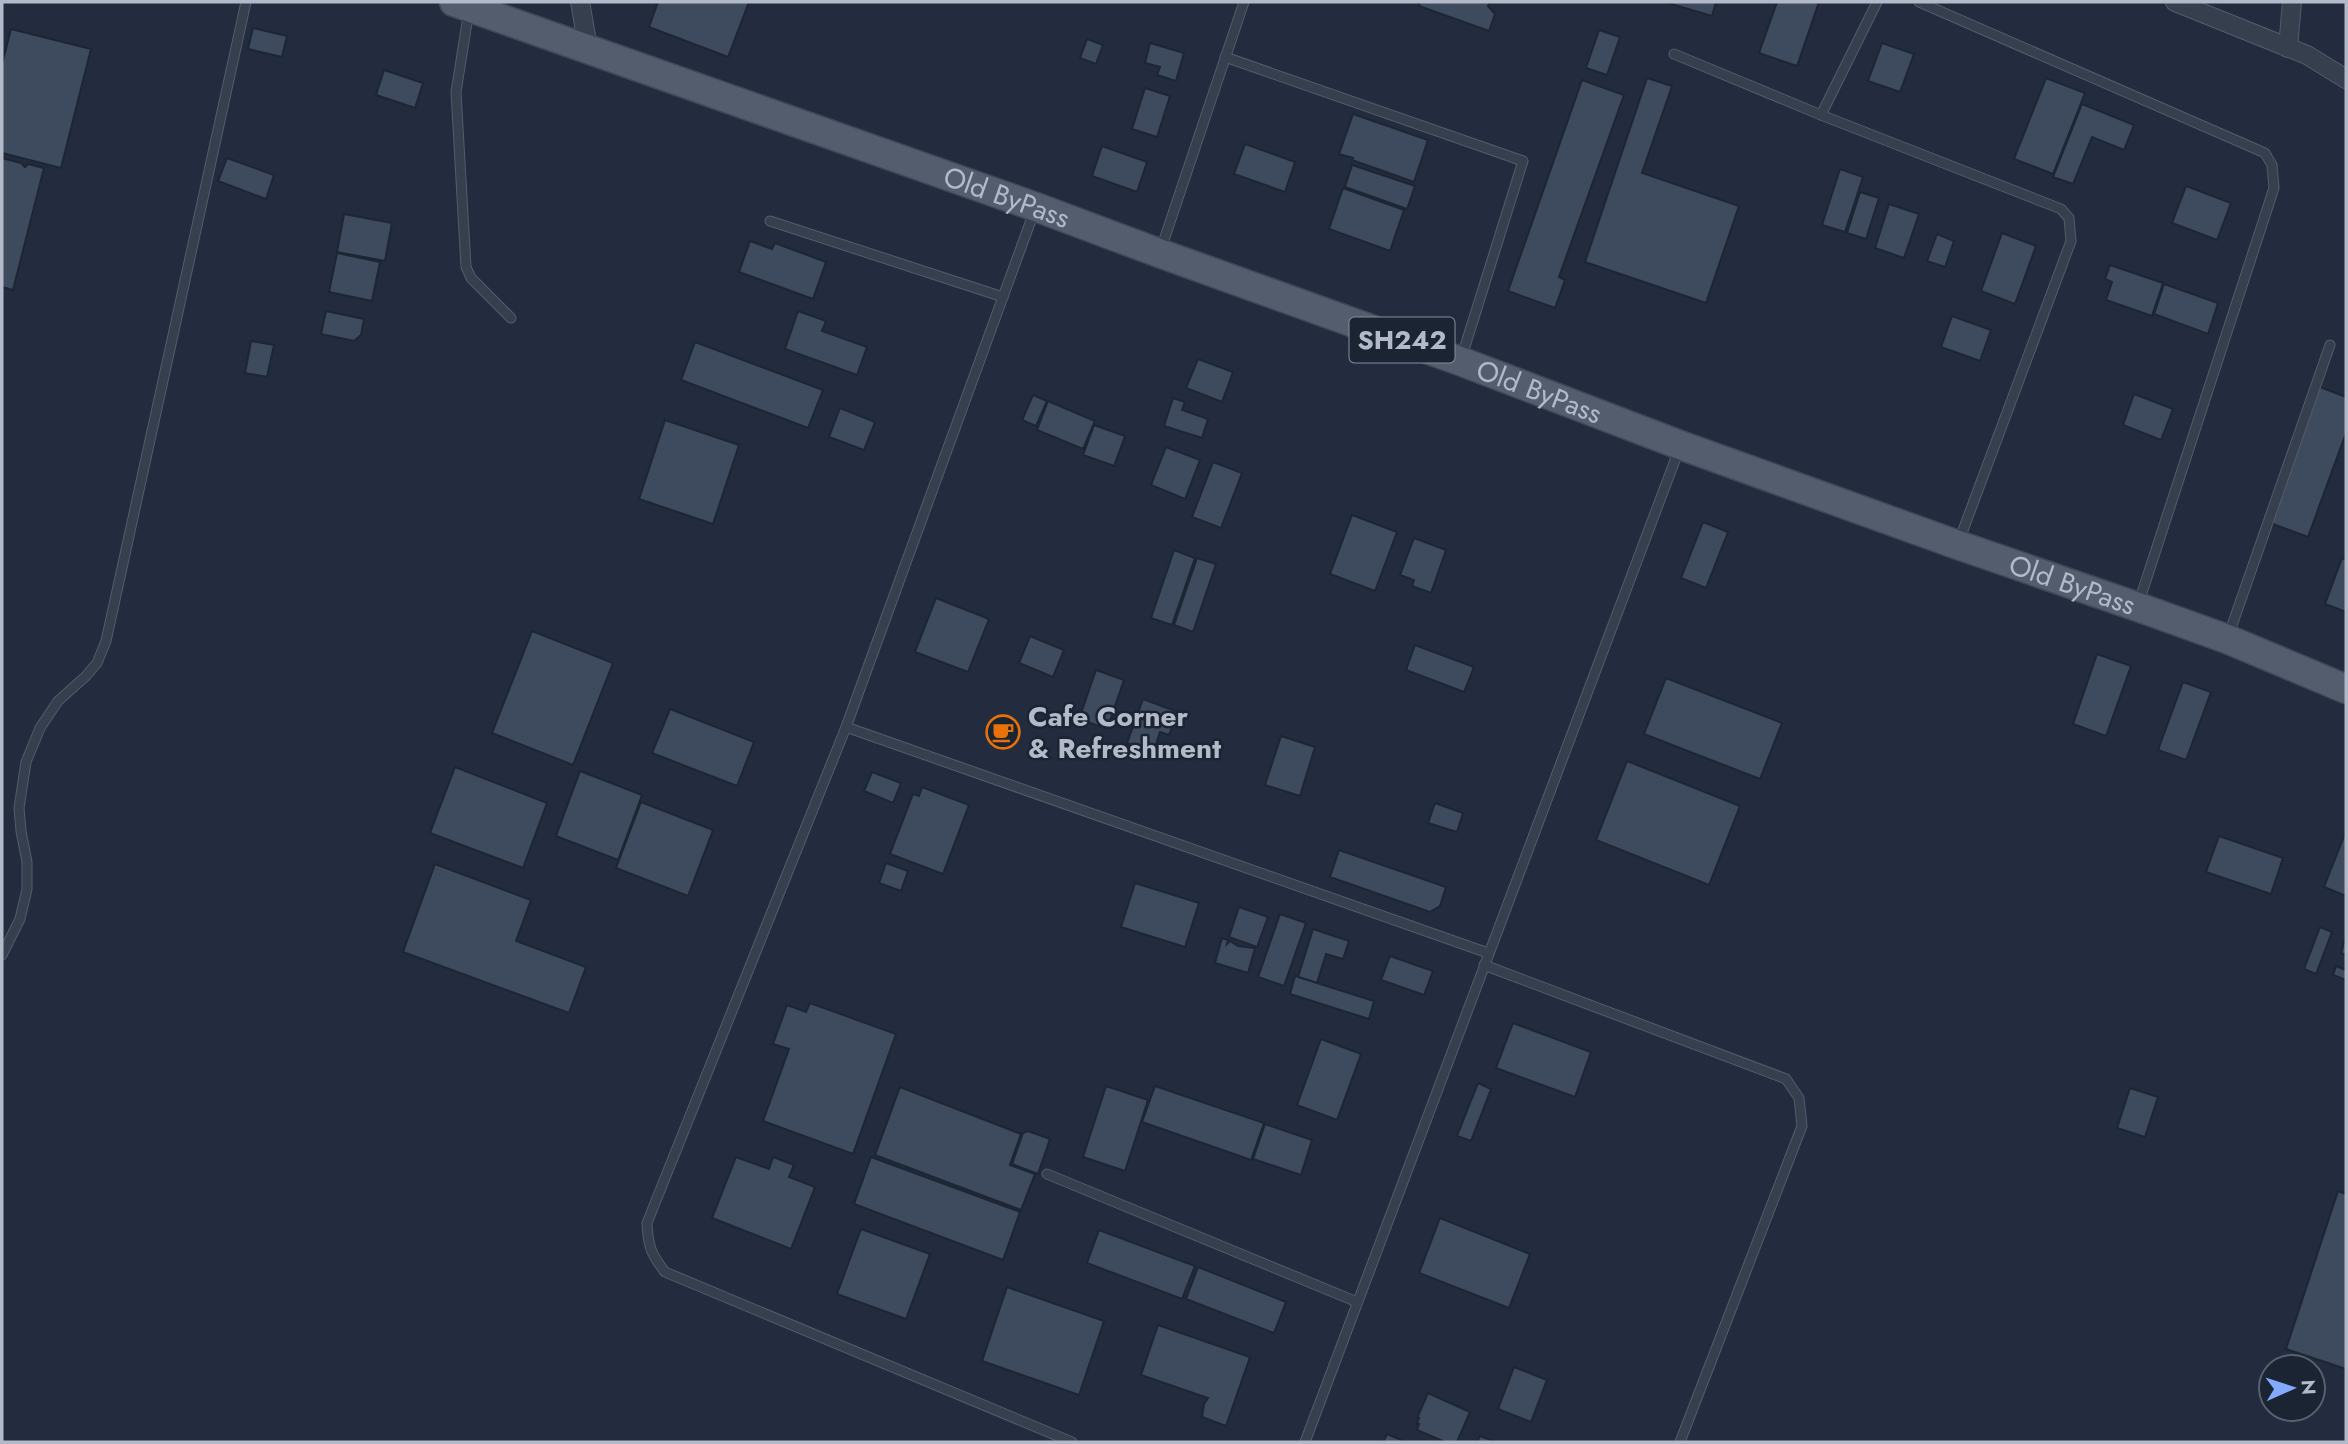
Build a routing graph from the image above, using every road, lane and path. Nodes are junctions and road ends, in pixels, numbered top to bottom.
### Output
1 (246, 2) edge
2 (580, 2) edge
3 (1244, 2) edge
4 (1877, 2) edge
5 (1919, 2) edge
6 (2175, 2) edge
7 (2292, 2) edge
8 (462, 5) edge
9 (588, 47) junction
10 (2288, 48) junction
11 (1674, 54) dead end
12 (1226, 57) junction
13 (2346, 79) edge
14 (1821, 115) junction
15 (1036, 207) junction
16 (770, 221) dead end
17 (1159, 253) junction
18 (1003, 297) junction
19 (511, 318) dead end
20 (2330, 345) dead end
21 (1460, 361) junction
22 (1680, 445) junction
23 (1958, 545) junction
24 (2138, 607) junction
25 (2227, 639) junction
26 (2346, 689) edge
27 (846, 727) junction
28 (1488, 953) junction
29 (2, 954) edge
30 (1484, 965) junction
31 (1047, 1174) dead end
32 (1357, 1302) junction
33 (1072, 1442) edge
34 (1305, 1442) edge
35 (1680, 1442) edge

1 - 29 lane
2 - 9 street
3 - 12 lane
4 - 14 lane
5 - 24 lane
6 - 10 street
7 - 10 street
8 - 9 main road, Old ByPass / SH242
8 - 19 lane
9 - 15 main road, Old ByPass / SH242
10 - 13 street
11 - 14 lane
12 - 17 lane
12 - 21 lane
14 - 23 lane
15 - 17 main road, Old ByPass / SH242
15 - 18 lane
16 - 18 lane
17 - 21 main road, Old ByPass / SH242
18 - 27 lane
20 - 25 lane
21 - 22 main road, Old ByPass / SH242
22 - 23 main road, Old ByPass / SH242
22 - 28 lane
23 - 24 main road, Old ByPass / SH242
24 - 25 main road, Old ByPass / SH242
25 - 26 main road, Old ByPass / SH242
27 - 28 lane
27 - 33 lane
28 - 30 lane
30 - 32 lane
30 - 35 lane
31 - 32 lane
32 - 34 lane

